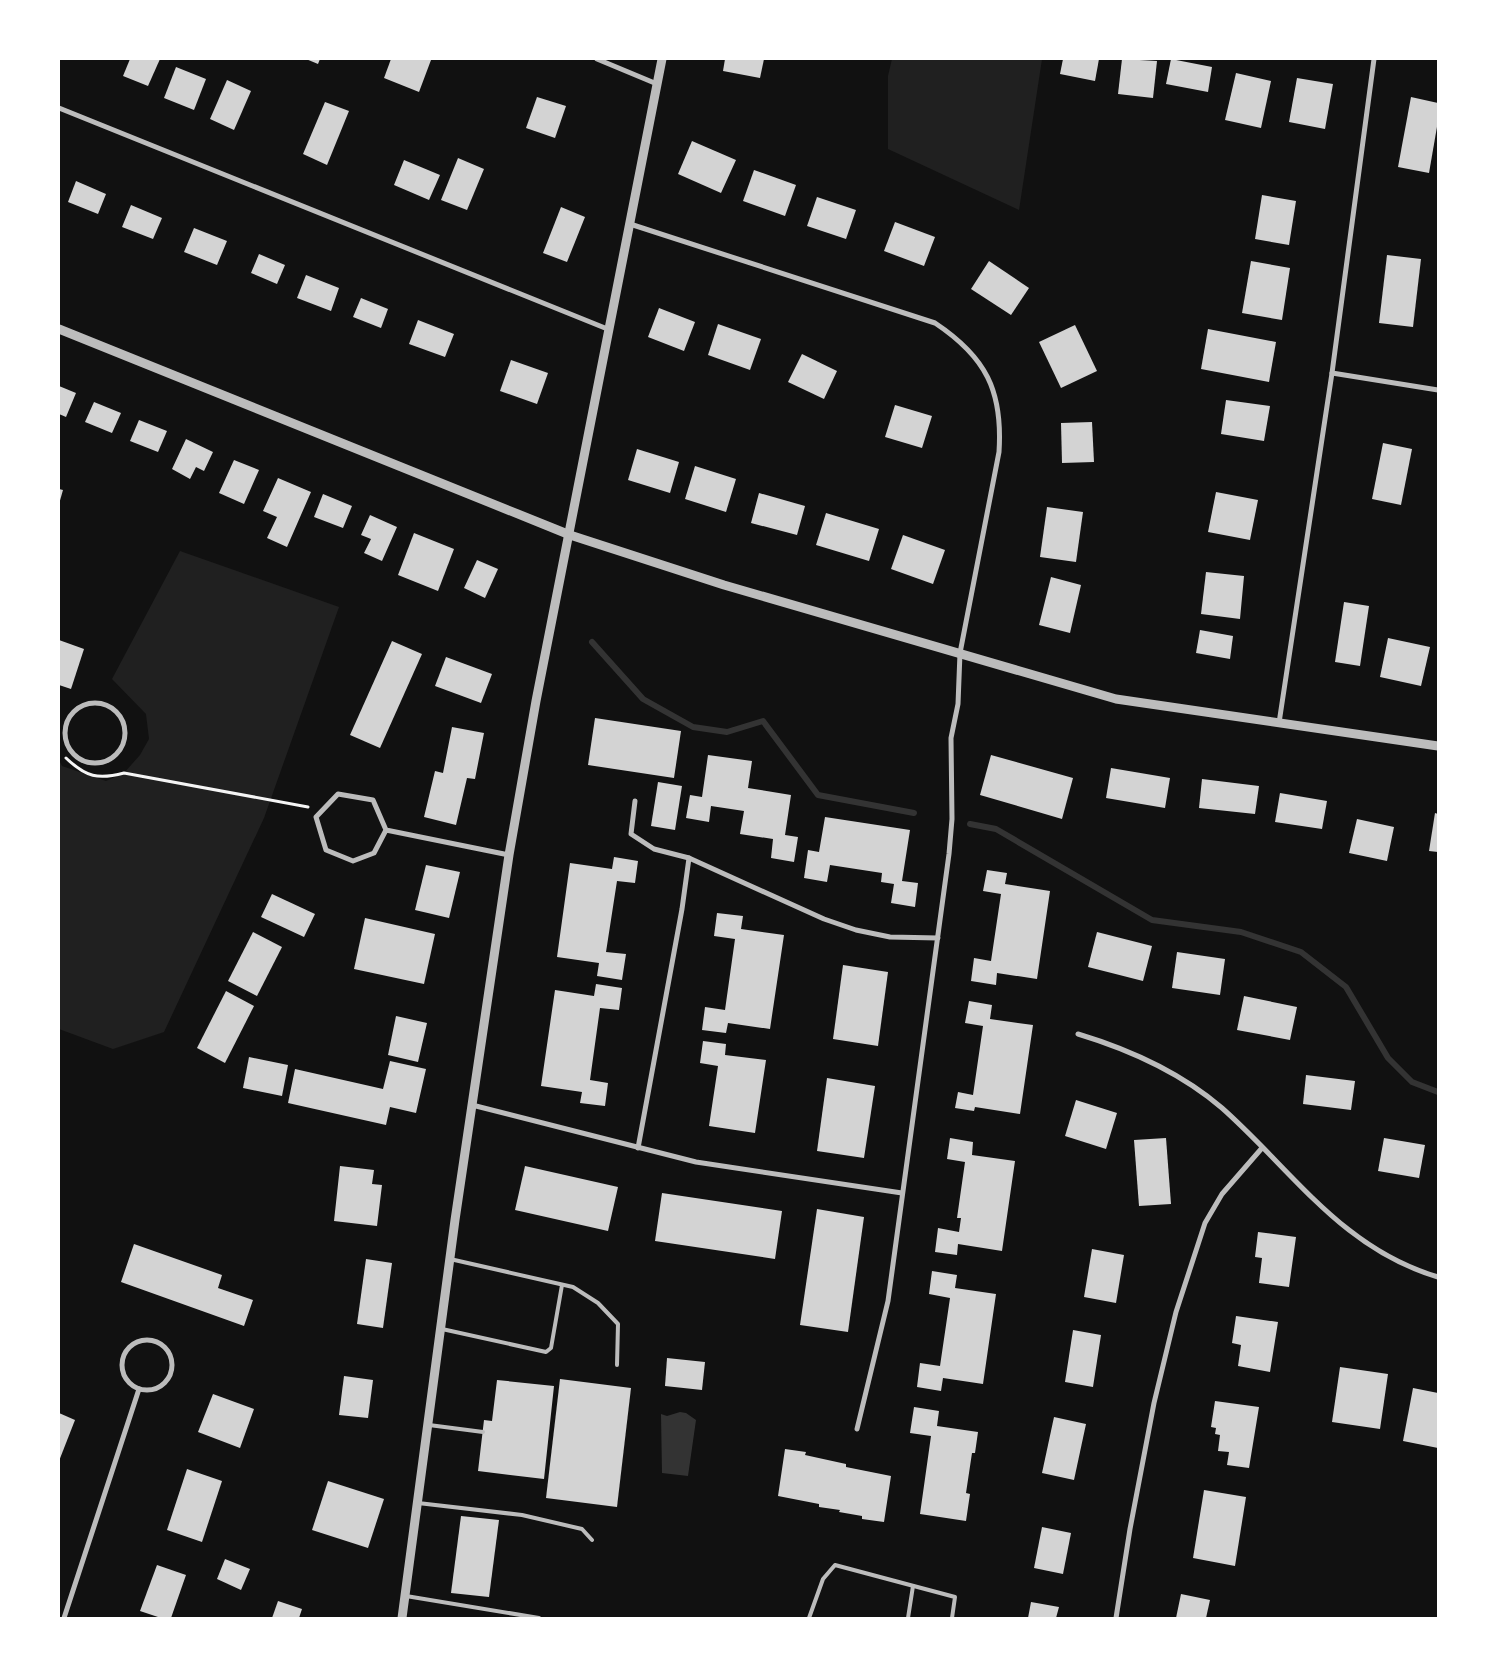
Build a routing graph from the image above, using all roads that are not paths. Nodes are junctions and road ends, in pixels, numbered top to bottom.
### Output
1 (597, 59) edge
2 (662, 59) edge
3 (1374, 59) edge
4 (657, 84) junction
5 (59, 108) edge
6 (630, 224) junction
7 (59, 329) edge
8 (610, 330) junction
9 (1332, 373) junction
10 (1438, 390) edge
11 (570, 535) junction
12 (960, 653) junction
13 (59, 721) edge
14 (1279, 723) junction
15 (66, 724) junction
16 (1438, 746) edge
17 (635, 801) dead end
18 (386, 830) junction
19 (510, 855) junction
20 (689, 858) junction
21 (938, 938) junction
22 (1078, 1034) dead end
23 (472, 1105) junction
24 (638, 1148) junction
25 (1262, 1148) junction
26 (902, 1193) junction
27 (450, 1258) junction
28 (1438, 1277) edge
29 (562, 1285) junction
30 (440, 1329) junction
31 (617, 1365) dead end
32 (139, 1389) junction
33 (429, 1425) junction
34 (857, 1429) dead end
35 (482, 1432) dead end
36 (418, 1503) junction
37 (592, 1540) dead end
38 (913, 1586) junction
39 (406, 1596) junction
40 (64, 1618) edge
41 (402, 1618) edge
42 (539, 1618) edge
43 (809, 1618) edge
44 (908, 1618) edge
45 (952, 1618) edge
46 (1116, 1618) edge

1 - 4 street
2 - 4 street
3 - 9 street
4 - 6 street
5 - 8 street
6 - 8 street
6 - 12 street
7 - 11 street
8 - 11 street
9 - 10 street
9 - 14 street
11 - 12 street
11 - 19 street
12 - 14 street
12 - 21 street
13 - 15 street
14 - 16 street
15 - 15 street
17 - 20 street
18 - 18 street
18 - 19 street
19 - 23 street
20 - 21 street
20 - 24 street
21 - 26 street
22 - 25 street
23 - 24 street
23 - 27 street
24 - 26 street
25 - 28 street
25 - 46 street
26 - 34 street
27 - 29 lane
27 - 30 street
29 - 30 lane
29 - 31 lane
30 - 33 street
32 - 32 street
32 - 40 street
33 - 35 lane
33 - 36 street
36 - 37 lane
36 - 39 street
38 - 43 lane
38 - 44 lane
38 - 45 lane
39 - 41 street
39 - 42 lane

